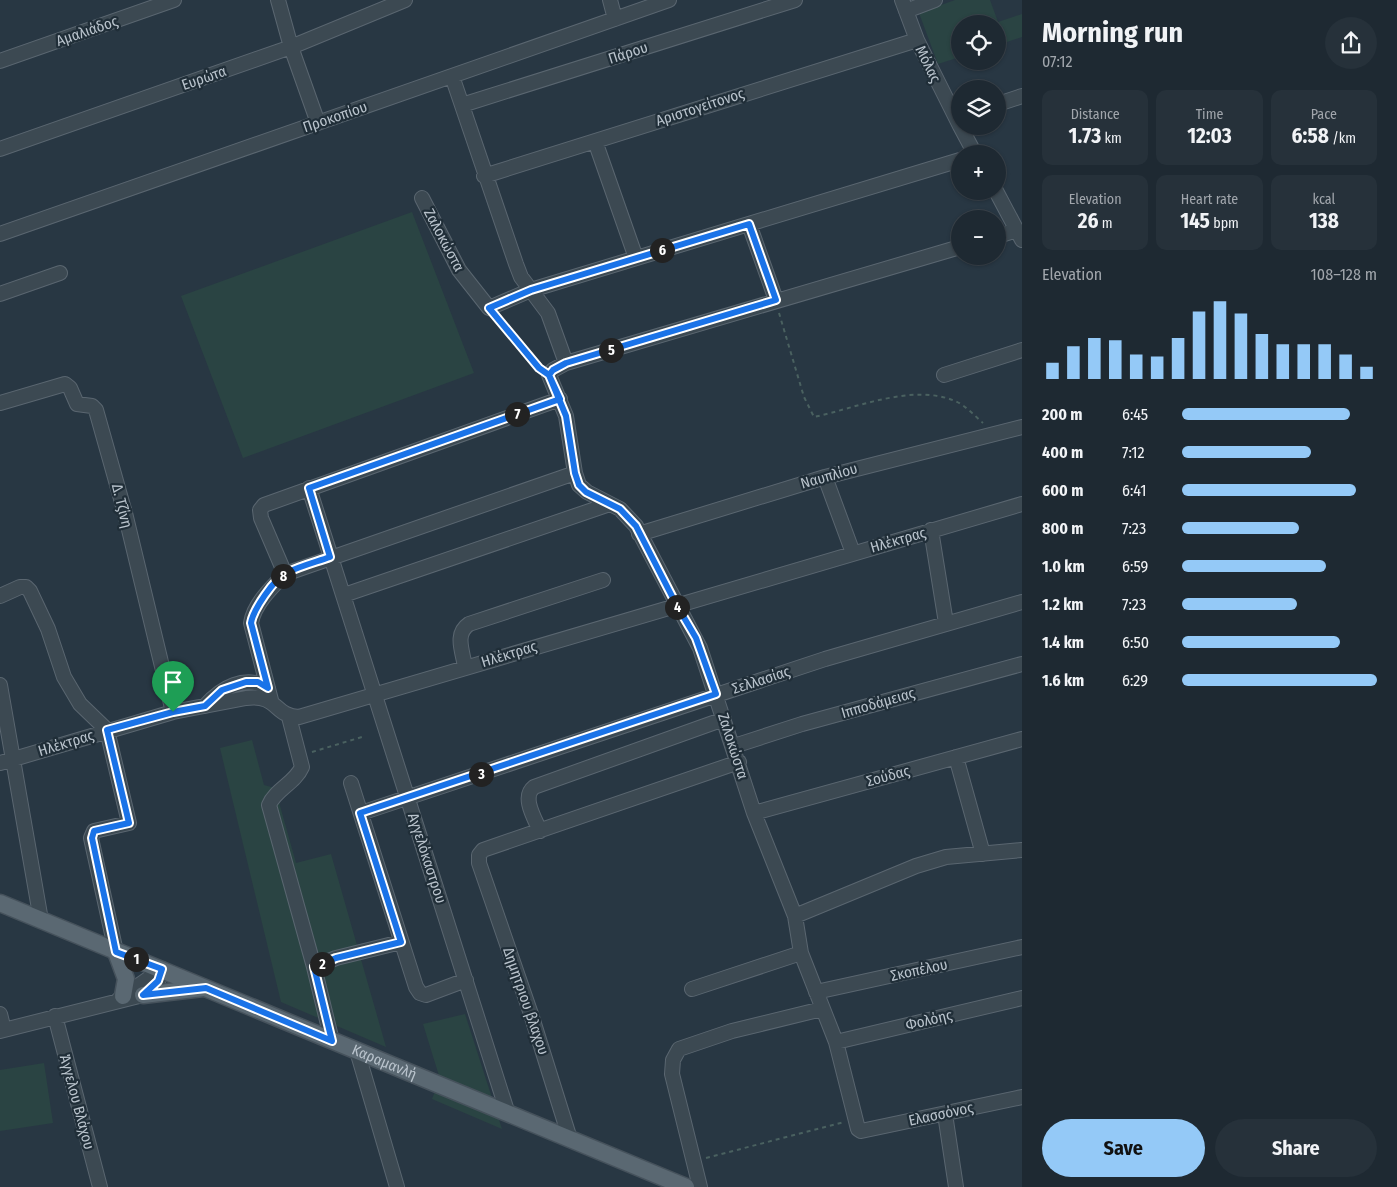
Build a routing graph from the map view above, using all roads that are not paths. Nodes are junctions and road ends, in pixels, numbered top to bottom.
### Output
1 (278, 0) edge
2 (405, 0) edge
3 (610, 0) edge
4 (669, 0) edge
5 (795, 0) edge
6 (935, 0) edge
7 (167, 1) edge
8 (904, 5) edge
9 (615, 19) junction
10 (916, 40) junction
11 (291, 47) junction
12 (0, 61) edge
13 (452, 76) junction
14 (1022, 96) edge
15 (1006, 101) edge
16 (462, 106) junction
17 (951, 107) edge
18 (318, 123) junction
19 (595, 141) junction
20 (0, 149) edge
21 (951, 163) edge
22 (484, 176) junction
23 (422, 198) dead end
24 (1001, 200) edge
25 (749, 224) junction
26 (0, 234) edge
27 (1020, 235) edge
28 (1006, 236) edge
29 (951, 250) edge
30 (636, 258) junction
31 (60, 273) dead end
32 (531, 290) junction
33 (0, 294) edge
34 (776, 300) junction
35 (1022, 350) edge
36 (566, 363) junction
37 (944, 375) dead end
38 (560, 399) junction
39 (0, 403) edge
40 (1022, 427) edge
41 (575, 473) junction
42 (825, 477) junction
43 (309, 488) junction
44 (610, 504) junction
45 (1022, 504) edge
46 (931, 530) junction
47 (639, 534) junction
48 (853, 553) junction
49 (330, 557) junction
50 (285, 574) junction
51 (603, 580) dead end
52 (344, 595) junction
53 (0, 596) edge
54 (1022, 602) edge
55 (676, 604) junction
56 (946, 623) junction
57 (1022, 664) edge
58 (465, 668) junction
59 (0, 685) edge
60 (270, 694) junction
61 (716, 694) junction
62 (373, 696) junction
63 (173, 712) junction
64 (289, 717) junction
65 (724, 719) junction
66 (107, 730) junction
67 (1022, 739) edge
68 (734, 746) junction
69 (956, 757) junction
70 (6, 761) edge
71 (739, 762) junction
72 (351, 783) dead end
73 (408, 799) junction
74 (360, 813) junction
75 (754, 813) junction
76 (540, 831) junction
77 (1022, 850) edge
78 (983, 854) junction
79 (0, 903) edge
80 (794, 916) junction
81 (41, 920) junction
82 (401, 942) junction
83 (1022, 947) edge
84 (116, 952) junction
85 (801, 953) junction
86 (314, 967) junction
87 (162, 969) junction
88 (466, 980) junction
89 (206, 988) junction
90 (692, 989) dead end
91 (816, 992) junction
92 (143, 995) junction
93 (1022, 998) edge
94 (120, 999) junction
95 (822, 1009) junction
96 (0, 1014) edge
97 (55, 1016) junction
98 (2, 1030) edge
99 (332, 1041) junction
100 (836, 1042) junction
101 (357, 1051) junction
102 (1022, 1097) edge
103 (508, 1114) junction
104 (945, 1114) junction
105 (858, 1125) joint
106 (570, 1139) junction
107 (679, 1186) edge
108 (100, 1187) edge
109 (397, 1187) edge
110 (700, 1187) edge
111 (956, 1187) edge

1 - 11 street
2 - 11 street, Ευρώτα
3 - 9 street
4 - 9 street, Προκοπίου
5 - 16 street, Πάρου
6 - 8 street
7 - 12 street, Αμαλιάδος
8 - 10 street, Μόλας
9 - 13 street, Προκοπίου
10 - 17 street, Μόλας
10 - 19 street, Αριστογείτονος
11 - 18 street
11 - 20 street, Ευρώτα
13 - 16 street
13 - 18 street, Προκοπίου
14 - 15 street
16 - 22 street
18 - 26 street, Προκοπίου
19 - 22 street, Αριστογείτονος
19 - 30 street
21 - 25 street
22 - 32 street
23 - 32 street, Ζαλοκώστα
24 - 27 street
25 - 30 street
25 - 34 street
27 - 28 street
29 - 34 street
30 - 32 street
31 - 33 street
32 - 36 street
34 - 36 street
35 - 37 street
36 - 38 street, Ζαλοκώστα
38 - 41 street, Ζαλοκώστα
38 - 43 street
39 - 63 street, Δ. Τζίνη
40 - 42 street, Ναυπλίου
41 - 44 street, Ζαλοκώστα
41 - 49 street
42 - 47 street, Ναυπλίου
42 - 48 street
43 - 49 street, Αγγελόκαστρου
43 - 50 street
44 - 47 street, Ζαλοκώστα
44 - 52 street
45 - 46 street, Ηλέκτρας
46 - 48 street, Ηλέκτρας
46 - 56 street
47 - 55 street, Ζαλοκώστα
48 - 55 street, Ηλέκτρας
49 - 50 street
49 - 52 street, Αγγελόκαστρου
50 - 60 street
51 - 58 street
52 - 62 street, Αγγελόκαστρου
53 - 66 street
54 - 56 street, Σελλασίας
55 - 58 street, Ηλέκτρας
55 - 61 street, Ζαλοκώστα
56 - 61 street, Σελλασίας
57 - 68 street, Ιπποδάμειας
58 - 62 street, Ηλέκτρας
59 - 70 street
60 - 63 street, Ηλέκτρας
60 - 64 street
61 - 65 street, Ζαλοκώστα
61 - 73 street, Σελλασίας
62 - 64 street, Ηλέκτρας
62 - 73 street, Αγγελόκαστρου
63 - 66 street, Ηλέκτρας
64 - 86 street
65 - 68 street, Ζαλοκώστα
65 - 76 street
66 - 70 street, Ηλέκτρας
66 - 84 street
67 - 69 street, Σούδας
68 - 71 street, Ζαλοκώστα
69 - 75 street, Σούδας
69 - 78 street
70 - 81 street
71 - 75 street, Ζαλοκώστα
71 - 76 street
72 - 74 street
73 - 74 street, Σελλασίας
73 - 88 street, Αγγελόκαστρου
74 - 82 street
75 - 80 street, Ζαλοκώστα
76 - 106 street, Δημητριου βλαχου
77 - 78 street
78 - 80 street
79 - 81 main road, Καραμανλή
80 - 85 street, Ζαλοκώστα
81 - 84 main road, Καραμανλή
82 - 86 street
82 - 88 street
83 - 91 street, Σκοπέλου
84 - 87 main road, Καραμανλή
84 - 94 main road
85 - 90 street
85 - 91 street, Ζαλοκώστα
86 - 99 street
87 - 89 main road, Καραμανλή
87 - 92 street
87 - 94 street
88 - 103 street, Αγγελόκαστρου
89 - 92 main road
89 - 99 main road, Καραμανλή
91 - 95 street, Ζαλοκώστα
92 - 94 street
93 - 100 street, Φολόης
94 - 97 street
95 - 100 street, Ζαλοκώστα
95 - 110 street
96 - 98 street
97 - 98 street
97 - 108 street, Άγγελου Βλάχου
99 - 101 main road, Καραμανλή
100 - 105 street, Ζαλοκώστα
101 - 103 main road, Καραμανλή
101 - 109 street
102 - 104 street, Ελασσόνος
103 - 106 main road, Καραμανλή
104 - 105 street, Ελασσόνος
104 - 111 street
106 - 107 main road, Καραμανλή

